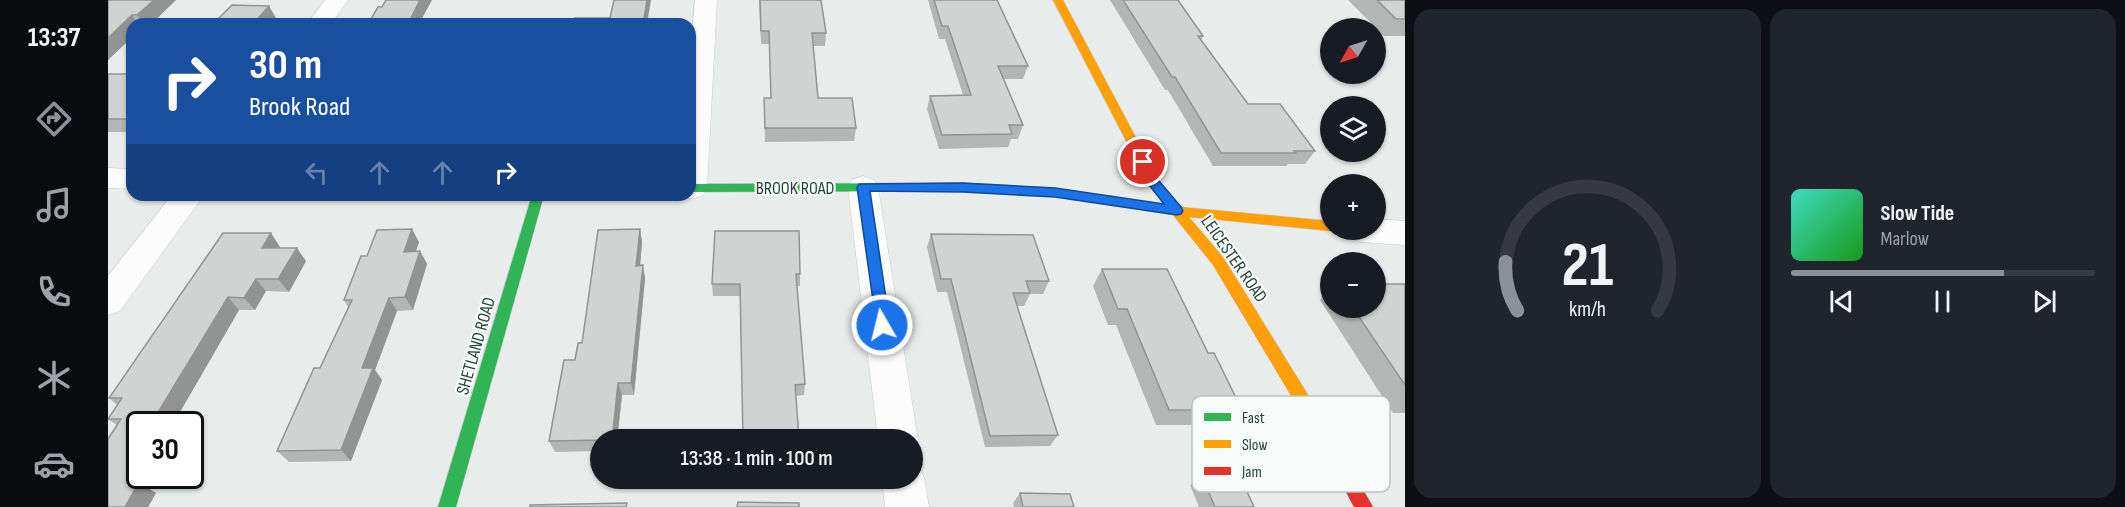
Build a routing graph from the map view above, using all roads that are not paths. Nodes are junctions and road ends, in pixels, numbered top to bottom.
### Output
1 (337, 0) edge
2 (706, 0) edge
3 (1058, 0) edge
4 (324, 18) edge
5 (696, 135) edge
6 (108, 178) edge
7 (126, 179) edge
8 (863, 187) junction
9 (696, 188) edge
10 (184, 201) edge
11 (536, 201) edge
12 (1177, 211) junction
13 (1320, 225) edge
14 (1386, 232) edge
15 (1405, 233) edge
16 (108, 301) edge
17 (1301, 396) edge
18 (896, 429) edge
19 (905, 489) edge
20 (1356, 492) edge
21 (447, 507) edge
22 (907, 507) edge
23 (1364, 507) edge

1 - 4 street
2 - 5 street
3 - 12 street, LEICESTER ROAD
6 - 7 street
8 - 9 street, BROOK ROAD
8 - 12 street, BROOK ROAD
8 - 18 street
10 - 16 street
11 - 21 street, SHETLAND ROAD
12 - 13 street, BROOK ROAD
12 - 17 street, LEICESTER ROAD
14 - 15 street
19 - 22 street
20 - 23 street, LEICESTER ROAD

